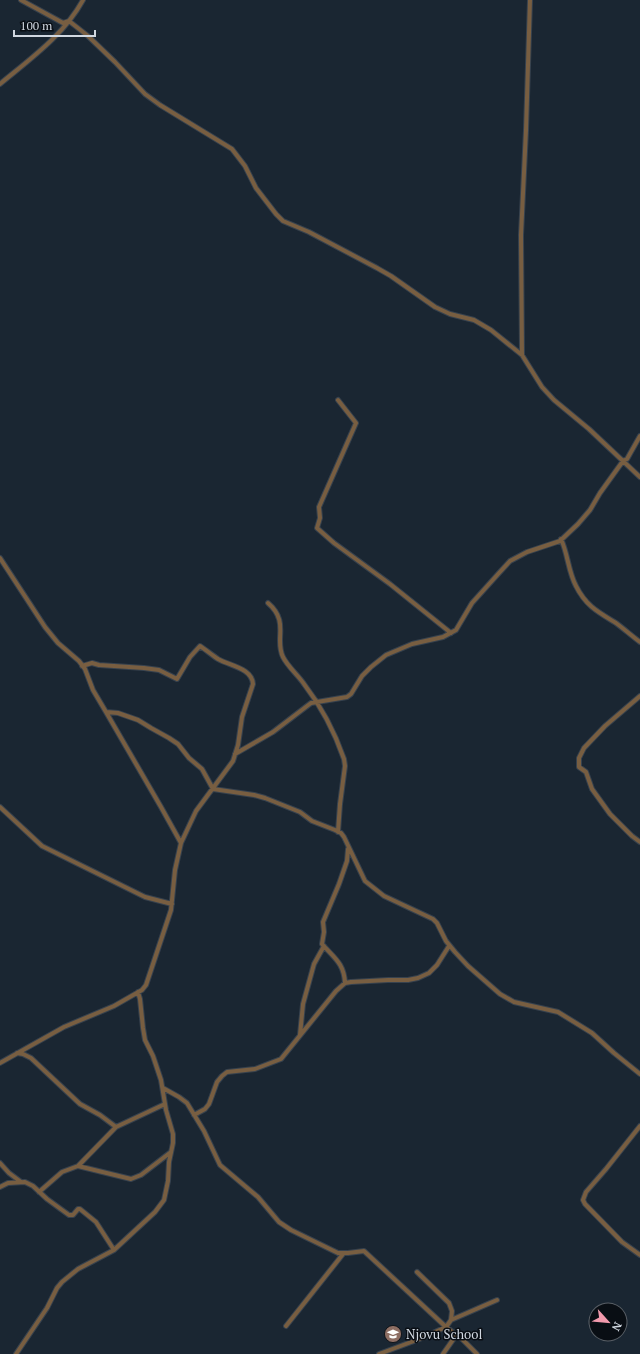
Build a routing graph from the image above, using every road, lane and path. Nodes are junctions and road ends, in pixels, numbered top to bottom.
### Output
1 (21, 0) edge
2 (83, 0) edge
3 (530, 0) edge
4 (69, 21) junction
5 (0, 84) edge
6 (522, 355) junction
7 (338, 400) dead end
8 (640, 436) edge
9 (623, 461) junction
10 (640, 477) edge
11 (561, 539) junction
12 (0, 558) edge
13 (268, 603) dead end
14 (451, 633) junction
15 (640, 642) edge
16 (82, 666) junction
17 (640, 696) edge
18 (317, 701) junction
19 (106, 712) junction
20 (235, 754) junction
21 (213, 789) junction
22 (0, 807) edge
23 (338, 832) junction
24 (640, 842) edge
25 (181, 843) junction
26 (348, 848) junction
27 (172, 904) junction
28 (324, 946) junction
29 (449, 946) junction
30 (345, 983) junction
31 (138, 992) junction
32 (300, 1037) junction
33 (17, 1053) junction
34 (0, 1063) edge
35 (640, 1074) edge
36 (163, 1088) junction
37 (165, 1104) junction
38 (194, 1115) junction
39 (116, 1126) junction
40 (640, 1126) edge
41 (172, 1152) junction
42 (0, 1163) edge
43 (78, 1166) junction
44 (21, 1182) junction
45 (0, 1187) edge
46 (39, 1192) junction
47 (114, 1250) junction
48 (343, 1254) junction
49 (640, 1255) edge
50 (417, 1272) dead end
51 (497, 1300) dead end
52 (451, 1320) junction
53 (286, 1326) dead end
54 (446, 1327) junction
55 (457, 1334) junction
56 (16, 1354) edge
57 (379, 1354) edge
58 (442, 1354) edge
59 (477, 1354) edge

1 - 4 street
2 - 4 street
3 - 6 street
4 - 5 street
4 - 6 street
6 - 9 street
7 - 14 street
8 - 9 street
9 - 10 street
9 - 11 street
11 - 14 street
11 - 15 street
12 - 16 street
13 - 18 street
14 - 18 street
16 - 19 street
16 - 20 street
17 - 24 street
18 - 20 street
18 - 23 street
19 - 21 street
19 - 25 street
20 - 21 street
21 - 23 street
21 - 25 street
22 - 27 street
23 - 26 street
25 - 27 street
26 - 28 street
26 - 29 street
27 - 31 street
28 - 30 street
28 - 32 street
29 - 30 street
29 - 35 street
30 - 32 street
31 - 33 street
31 - 36 street
32 - 38 street
33 - 34 street
33 - 39 street
36 - 37 street
36 - 38 street
37 - 39 street
37 - 41 street
38 - 48 street
39 - 43 street
40 - 49 street
41 - 43 street
41 - 47 street
42 - 44 street
43 - 46 street
44 - 45 street
44 - 46 street
46 - 47 street
47 - 56 street
48 - 53 street
48 - 54 street
50 - 52 street
51 - 52 street
52 - 54 street
54 - 55 street
54 - 57 street
55 - 58 street
55 - 59 street

